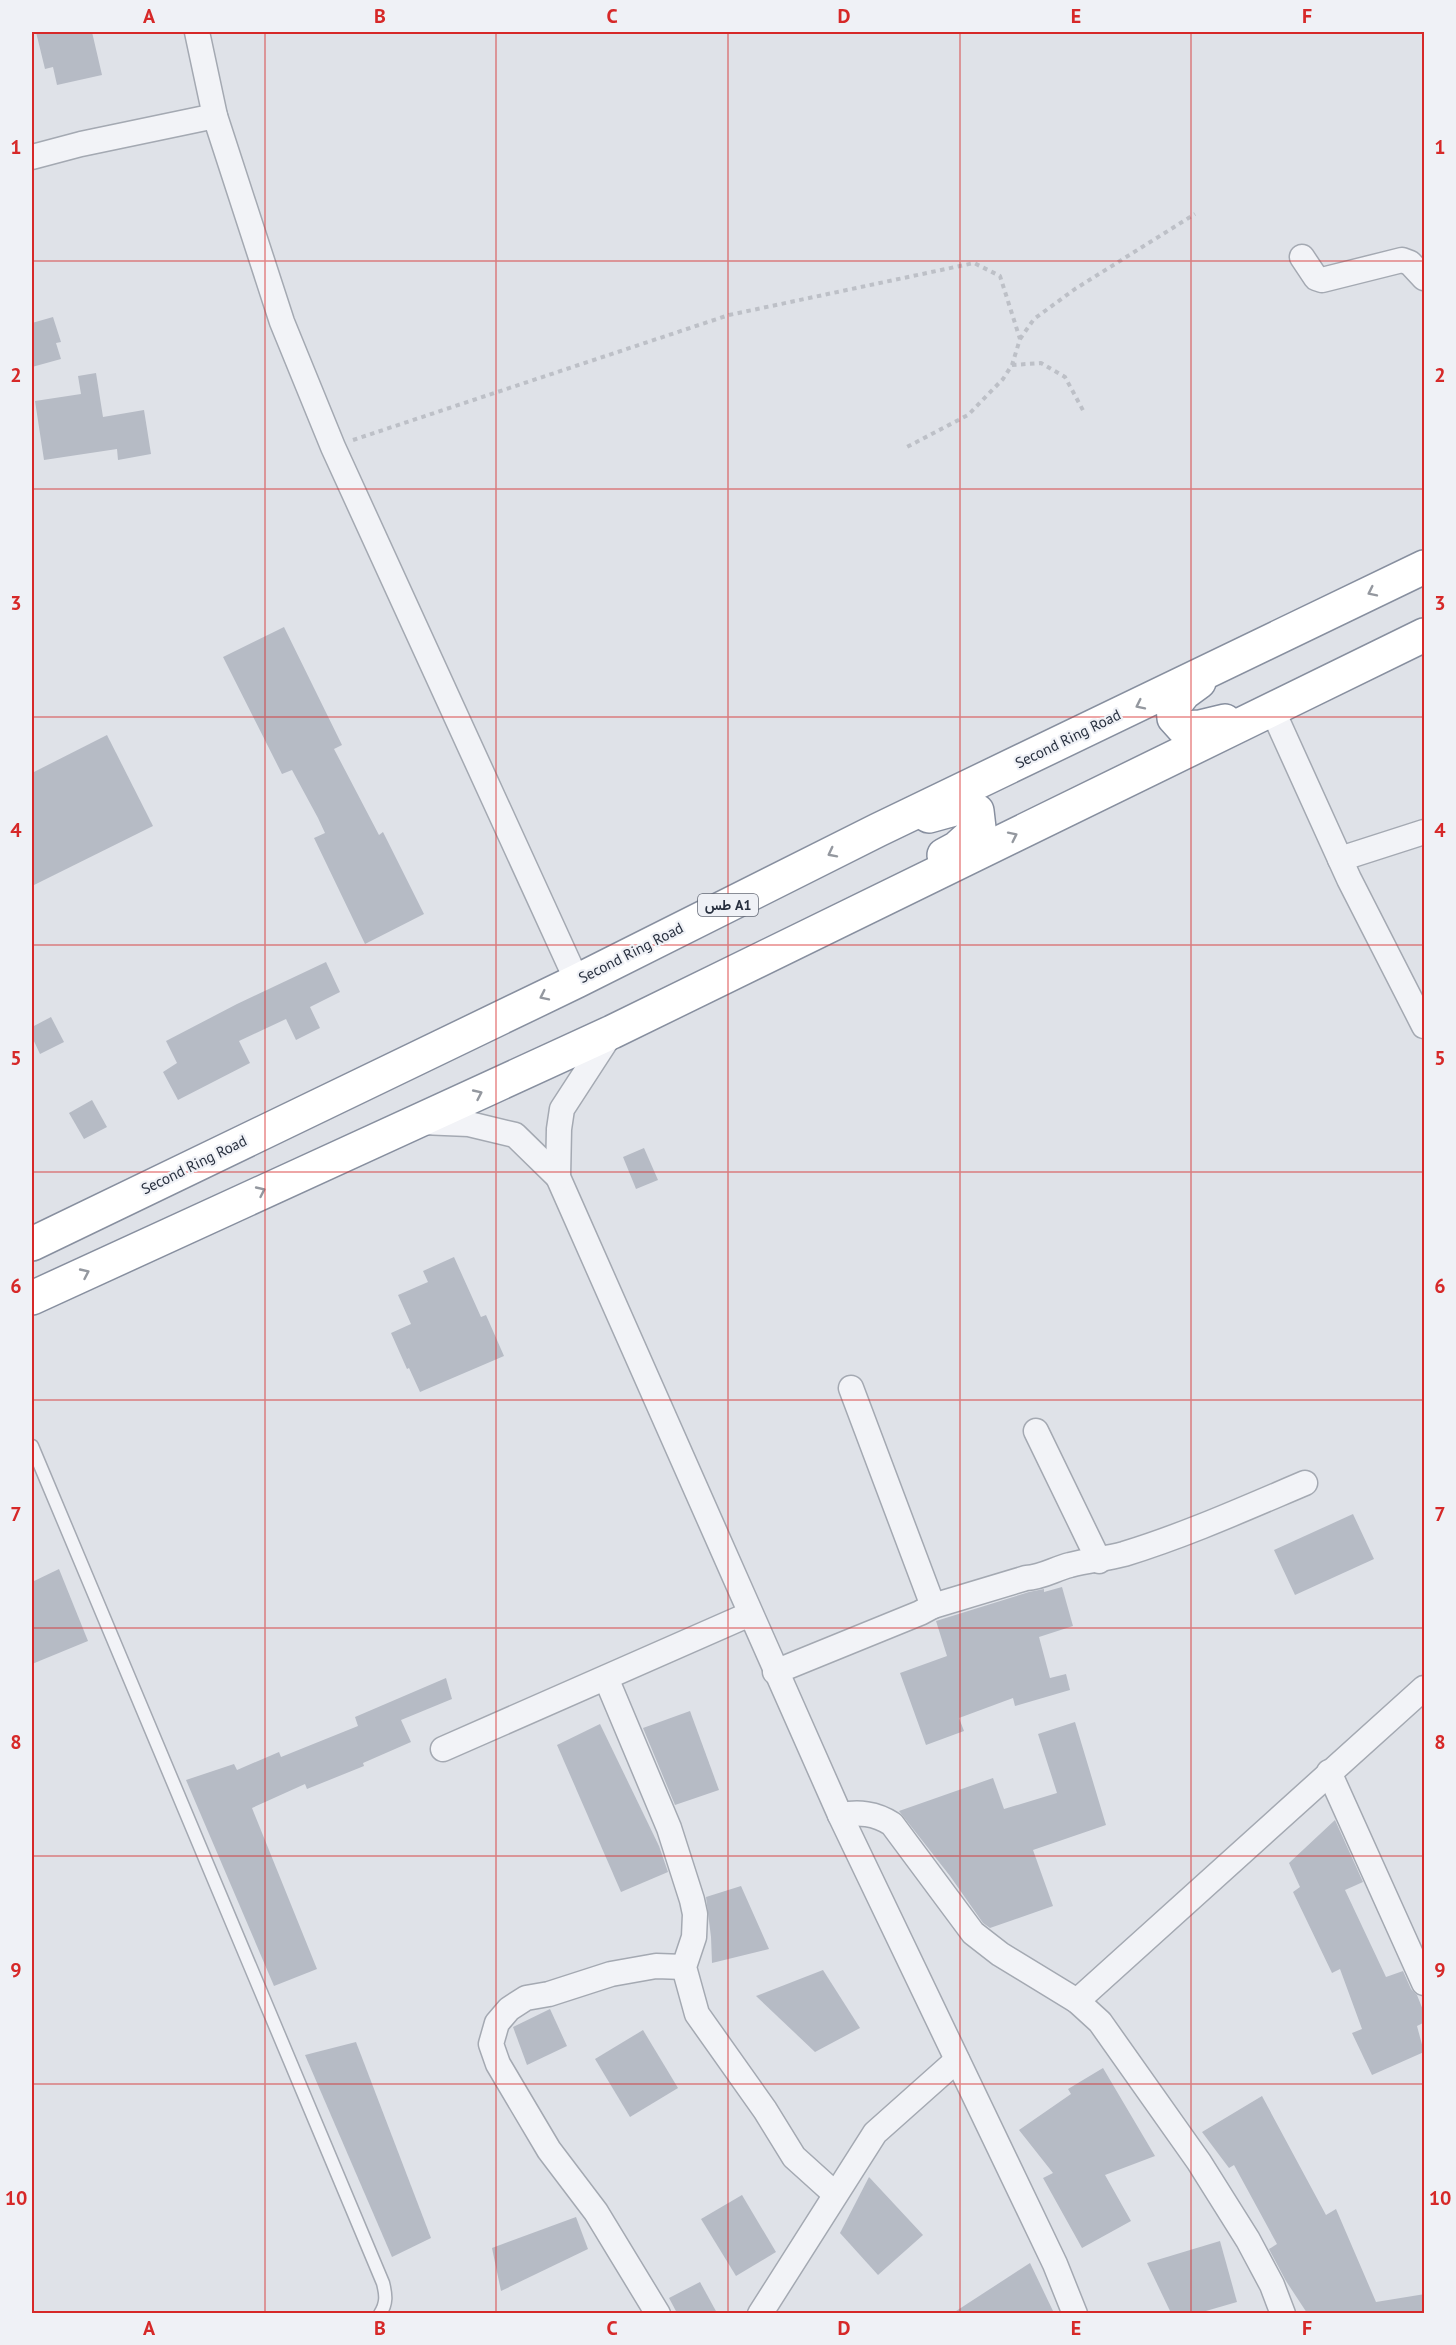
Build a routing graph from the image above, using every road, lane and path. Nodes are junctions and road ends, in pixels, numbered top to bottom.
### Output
1 (197, 32) edge
2 (216, 116) junction
3 (32, 157) edge
4 (1195, 214) dead end
5 (1302, 257) dead end
6 (1425, 278) edge
7 (1020, 339) junction
8 (1012, 365) junction
9 (1085, 414) dead end
10 (333, 447) junction
11 (905, 448) dead end
12 (1425, 567) edge
13 (1425, 635) edge
14 (1223, 665) junction
15 (1272, 710) junction
16 (878, 830) junction
17 (1425, 832) edge
18 (1340, 859) junction
19 (577, 981) junction
20 (1425, 1026) edge
21 (612, 1032) junction
22 (419, 1122) junction
23 (558, 1177) junction
24 (32, 1244) edge
25 (32, 1298) edge
26 (851, 1388) dead end
27 (1036, 1431) dead end
28 (32, 1446) edge
29 (1305, 1483) dead end
30 (1099, 1561) junction
31 (933, 1606) junction
32 (750, 1614) junction
33 (775, 1672) junction
34 (606, 1678) junction
35 (1425, 1688) edge
36 (444, 1749) dead end
37 (1329, 1772) junction
38 (840, 1815) junction
39 (684, 1967) junction
40 (1425, 1983) edge
41 (1077, 2001) junction
42 (957, 2060) junction
43 (835, 2194) junction
44 (381, 2313) edge
45 (658, 2313) edge
46 (760, 2313) edge
47 (1075, 2313) edge
48 (1283, 2313) edge

1 - 2 street
2 - 3 street
2 - 10 street
4 - 7 path
5 - 6 street
7 - 8 path
7 - 10 path
8 - 9 path
8 - 11 path
10 - 19 street
12 -> 14 highway, Second Ring Road / طس A1
13 - 15 highway
14 - 15 highway
14 -> 16 highway, Second Ring Road / طس A1
15 - 18 street
21 -> 15 highway
16 -> 19 highway, Second Ring Road / طس A1
16 - 21 highway
17 - 18 street
18 - 20 street
19 -> 24 highway, Second Ring Road / طس A1
22 -> 21 highway
21 - 23 street
22 - 23 street
25 -> 22 highway
23 - 32 street
26 - 31 street
27 - 30 street
28 - 44 lane
29 - 30 street
30 - 31 street
31 - 33 street
32 - 33 street
32 - 34 street
33 - 38 street
34 - 36 street
34 - 39 street
35 - 37 street
37 - 40 street
37 - 41 street
38 - 41 street
38 - 42 street
39 - 43 street
39 - 45 street
41 - 48 street
42 - 43 street
42 - 47 street
43 - 46 street

